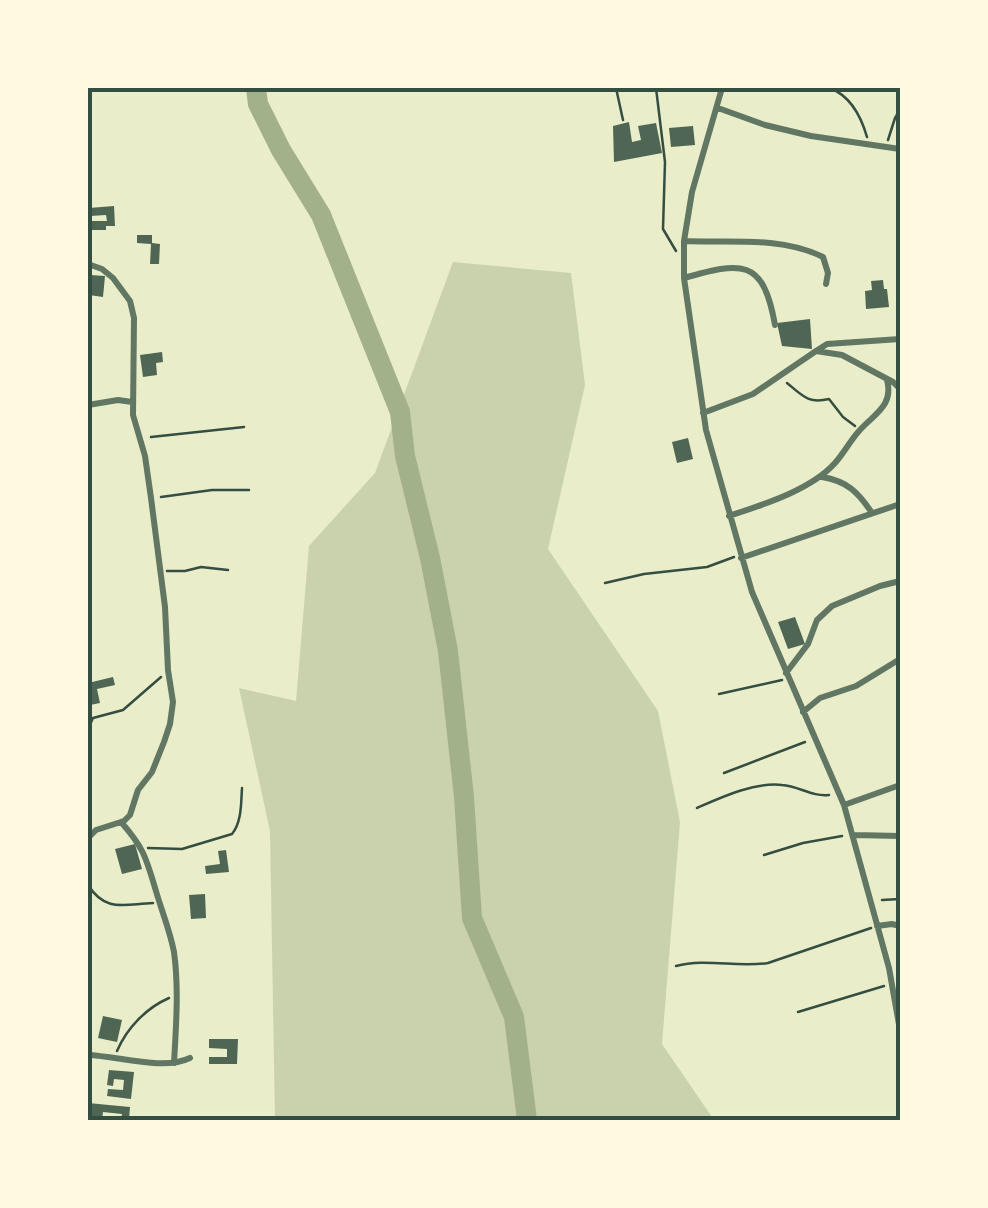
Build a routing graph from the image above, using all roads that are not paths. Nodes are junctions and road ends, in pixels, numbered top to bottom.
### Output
1 (722, 88) edge
2 (718, 108) junction
3 (895, 149) edge
4 (684, 241) junction
5 (88, 264) edge
6 (684, 278) junction
7 (826, 284) dead end
8 (774, 324) dead end
9 (900, 338) edge
10 (816, 351) junction
11 (887, 379) junction
12 (900, 389) edge
13 (132, 402) junction
14 (88, 405) edge
15 (703, 412) junction
16 (821, 476) junction
17 (900, 504) edge
18 (872, 513) junction
19 (729, 516) junction
20 (741, 556) junction
21 (900, 581) edge
22 (900, 659) edge
23 (786, 674) junction
24 (804, 712) junction
25 (900, 785) edge
26 (844, 806) junction
27 (121, 822) junction
28 (854, 835) junction
29 (900, 836) edge
30 (88, 838) edge
31 (877, 926) junction
32 (900, 926) edge
33 (900, 1030) edge
34 (88, 1055) edge
35 (190, 1058) dead end
36 (174, 1063) junction

1 - 2 street
2 - 3 street
2 - 4 street
4 - 6 street
4 - 7 street
5 - 13 street
6 - 8 street
6 - 15 street
9 - 10 street
10 - 11 street
10 - 15 street
11 - 12 street
11 - 16 street
13 - 14 street
13 - 27 street
15 - 19 street
16 - 18 street
16 - 19 street
17 - 18 street
18 - 20 street
19 - 20 street
20 - 23 street
21 - 23 street
22 - 24 street
23 - 24 street
24 - 26 street
25 - 26 street
26 - 28 street
27 - 30 street
27 - 36 street
28 - 29 street
28 - 31 street
31 - 32 street
31 - 33 street
34 - 36 street
35 - 36 street

